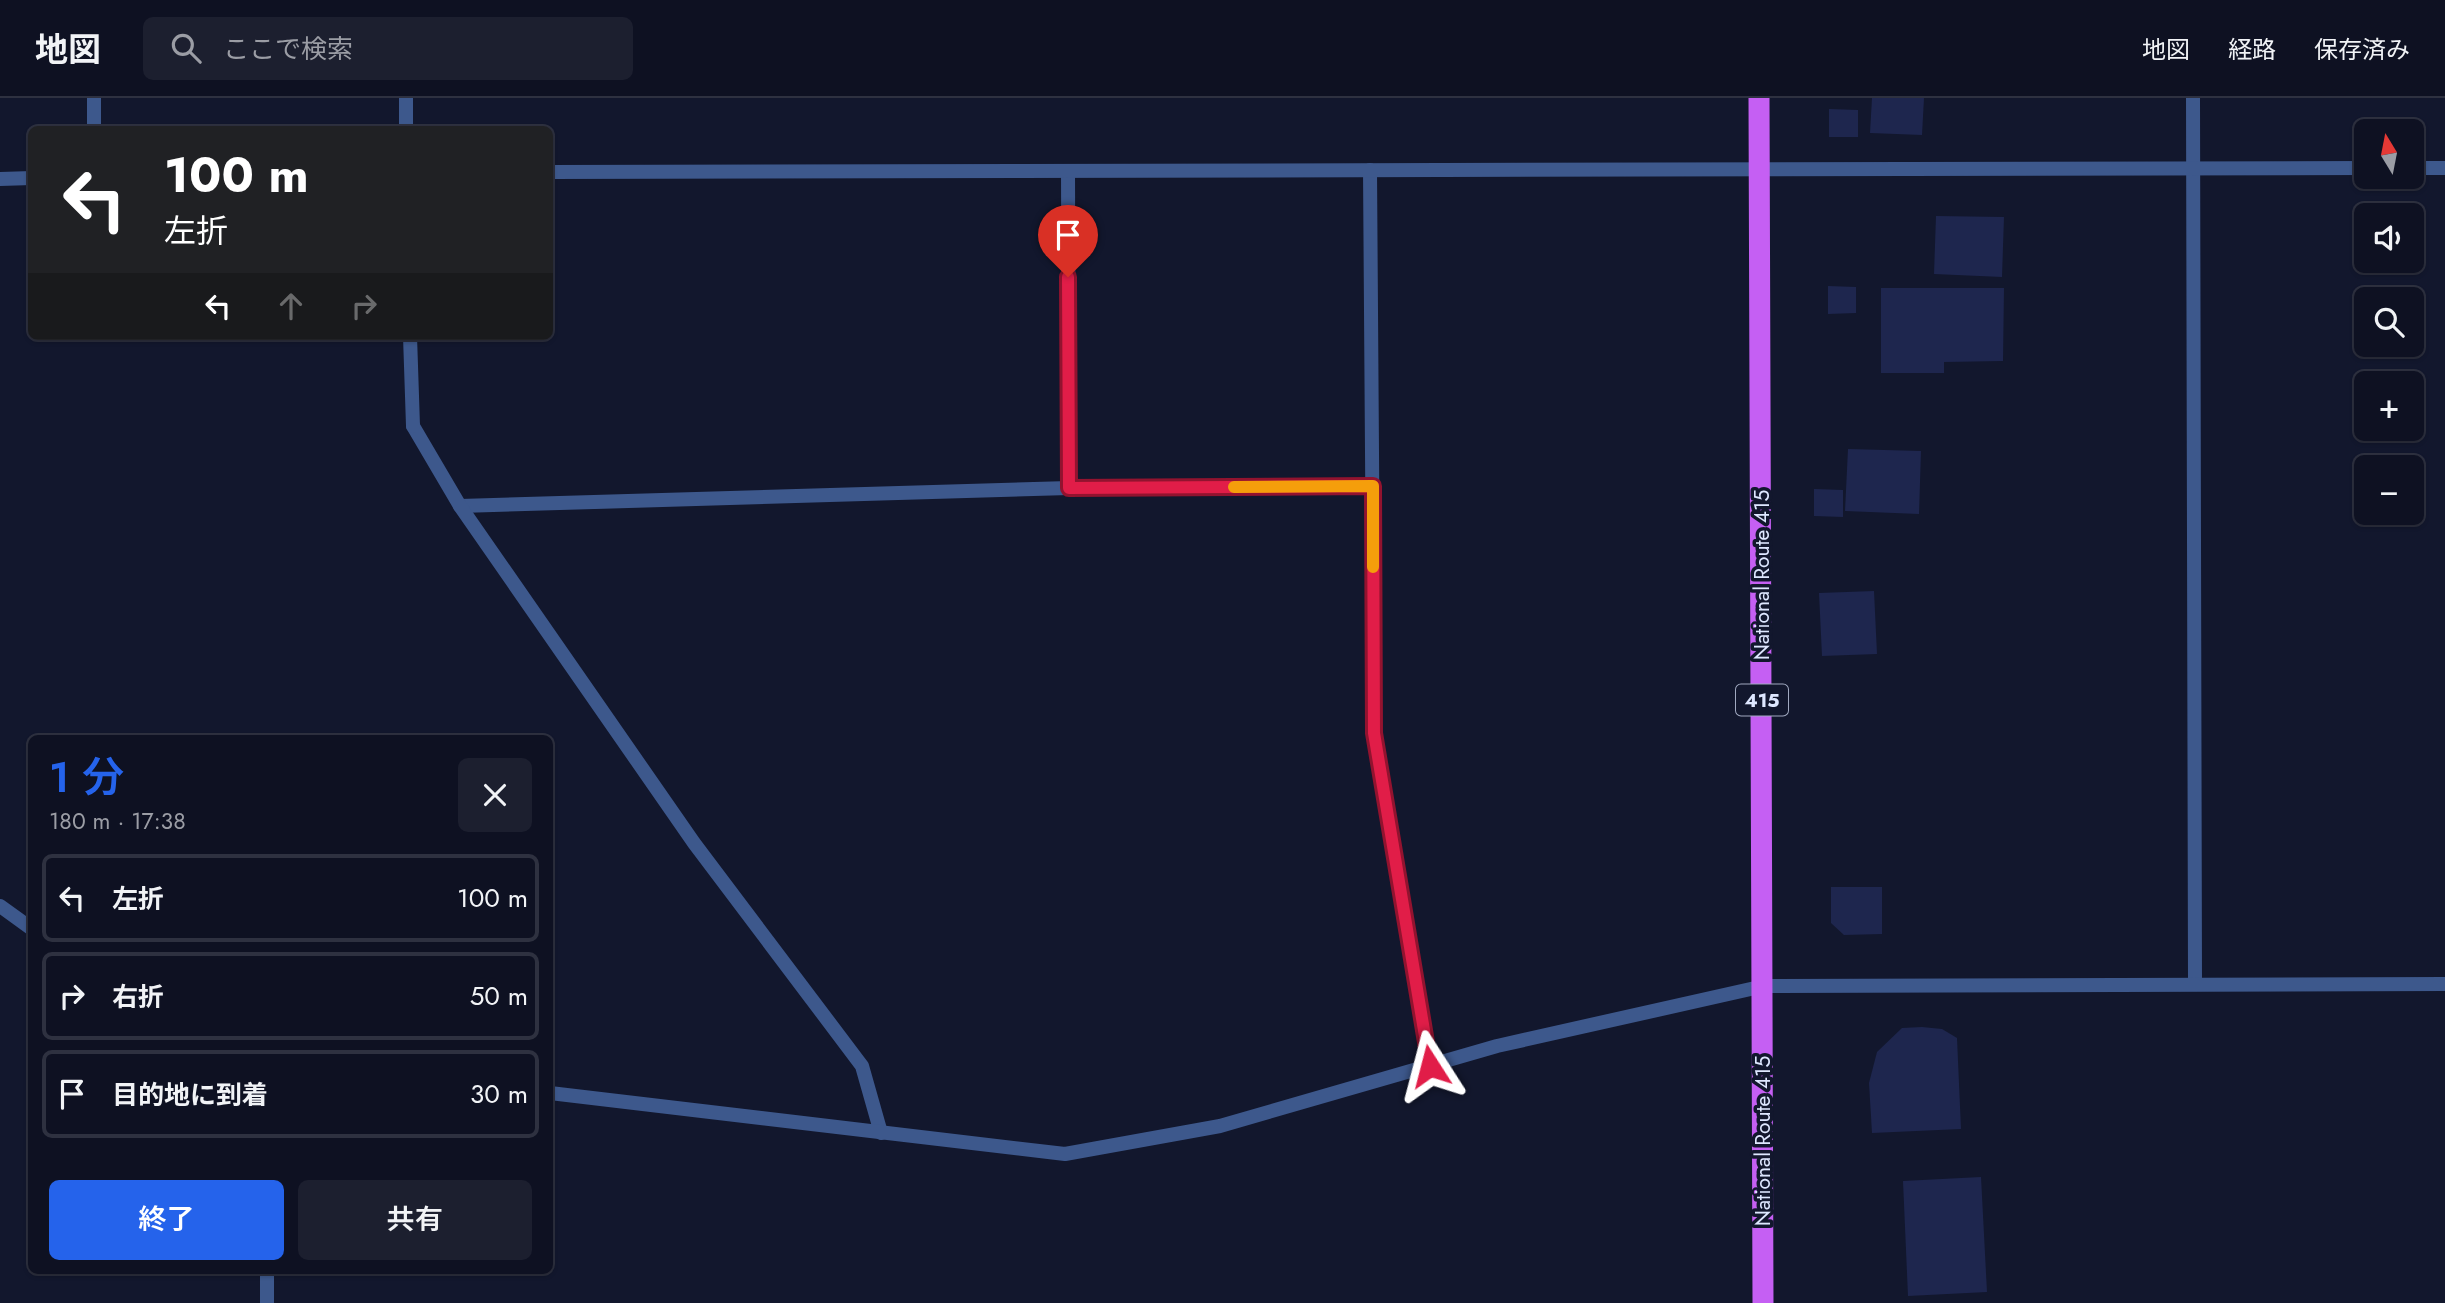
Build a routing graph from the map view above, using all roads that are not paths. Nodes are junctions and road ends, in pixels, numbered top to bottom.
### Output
1 (94, 98) edge
2 (406, 98) edge
3 (1759, 98) edge
4 (2193, 98) edge
5 (94, 126) edge
6 (406, 126) edge
7 (2193, 167) junction
8 (2354, 168) edge
9 (2424, 168) edge
10 (2445, 168) edge
11 (1759, 169) junction
12 (1370, 170) junction
13 (553, 172) edge
14 (1068, 172) junction
15 (0, 178) edge
16 (28, 178) edge
17 (410, 340) edge
18 (1373, 486) junction
19 (1069, 488) junction
20 (460, 506) junction
21 (0, 906) edge
22 (28, 926) edge
23 (2195, 983) junction
24 (2445, 985) edge
25 (1764, 986) junction
26 (1430, 1066) junction
27 (553, 1093) edge
28 (881, 1133) junction
29 (267, 1274) edge
30 (267, 1303) edge
31 (1763, 1303) edge

1 - 5 street
2 - 6 street
3 - 11 highway, National Route 415 / 415
4 - 7 street
7 - 8 street
7 - 11 street
7 - 23 street
9 - 10 street
11 - 12 street
11 - 25 highway, National Route 415 / 415
12 - 14 street
12 - 18 street
13 - 14 street
14 - 19 street
15 - 16 street
17 - 20 street
18 - 19 street
18 - 26 street
19 - 20 street
20 - 28 street
21 - 22 street
23 - 24 street
23 - 25 street
25 - 26 street
25 - 31 highway, National Route 415 / 415
26 - 28 street
27 - 28 street
29 - 30 street

